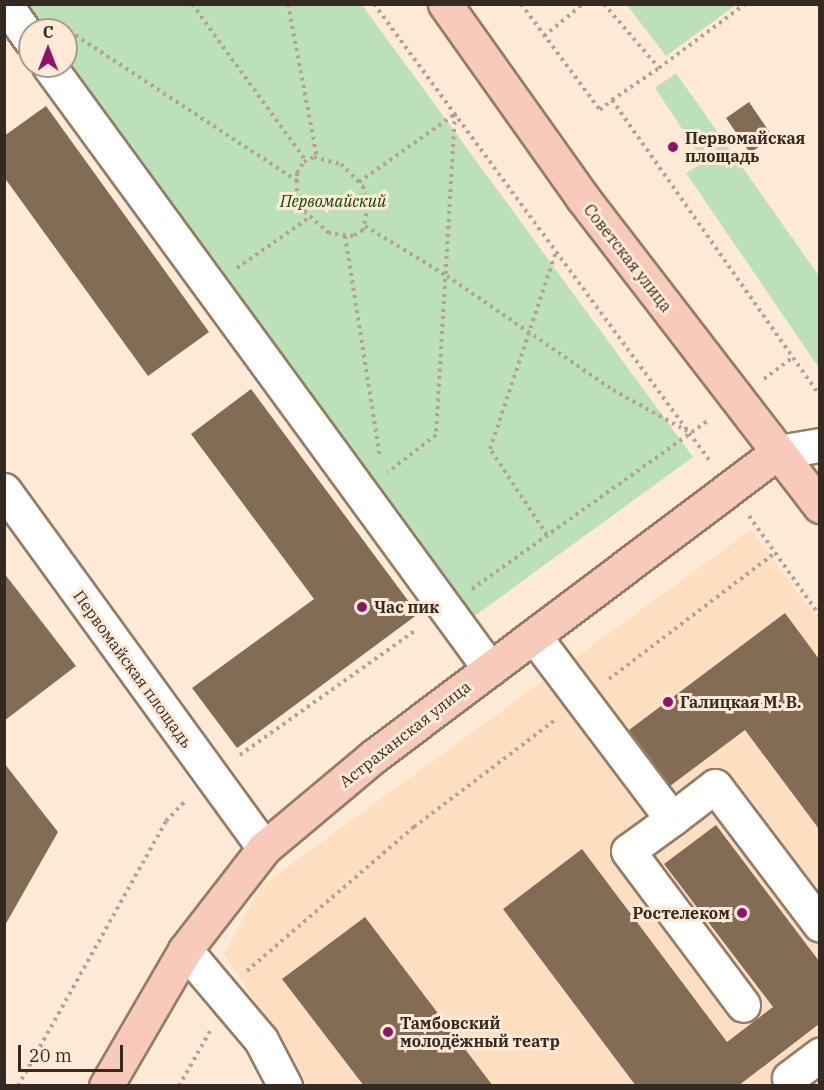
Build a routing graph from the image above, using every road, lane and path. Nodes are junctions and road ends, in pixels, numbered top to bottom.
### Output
1 (192, 4) edge
2 (288, 4) edge
3 (374, 4) edge
4 (445, 4) edge
5 (521, 4) edge
6 (582, 4) edge
7 (604, 4) edge
8 (745, 4) edge
9 (17, 21) edge
10 (544, 36) junction
11 (659, 68) junction
12 (59, 78) edge
13 (612, 100) junction
14 (455, 114) junction
15 (317, 157) junction
16 (306, 161) junction
17 (297, 182) junction
18 (359, 182) junction
19 (310, 217) junction
20 (365, 226) junction
21 (345, 236) junction
22 (556, 252) junction
23 (447, 276) junction
24 (211, 287) junction
25 (528, 334) junction
26 (819, 396) edge
27 (690, 433) junction
28 (819, 445) edge
29 (778, 452) junction
30 (730, 488) junction
31 (4, 490) edge
32 (819, 506) edge
33 (547, 536) junction
34 (775, 553) junction
35 (445, 609) junction
36 (819, 616) edge
37 (534, 636) junction
38 (490, 669) junction
39 (582, 699) junction
40 (211, 777) junction
41 (672, 819) junction
42 (264, 848) junction
43 (819, 925) edge
44 (185, 950) junction
45 (228, 1000) junction
46 (743, 1005) dead end
47 (819, 1055) edge
48 (789, 1078) dead end
49 (18, 1086) edge
50 (106, 1086) edge
51 (179, 1086) edge
52 (285, 1086) edge

1 - 16 path
2 - 15 path
3 - 14 path
4 - 29 main road, Советская улица
5 - 10 path
6 - 10 path
7 - 11 path
8 - 11 path
9 - 17 path
10 - 13 path
11 - 13 path
12 - 24 street
13 - 26 path
14 - 18 path
14 - 22 path
14 - 23 path
15 - 16 path
15 - 18 path
16 - 17 path
17 - 19 path
18 - 20 path
19 - 21 path
19 - 24 path
20 - 21 path
20 - 23 path
21 - 23 path
22 - 25 path
22 - 27 path
23 - 25 path
24 - 35 street
25 - 27 path
25 - 33 path
27 - 30 path
27 - 33 path
28 - 29 street
29 - 30 main road, Астраханская улица
29 - 32 main road, Советская улица
30 - 34 path
30 - 37 main road, Астраханская улица
31 - 40 street, Первомайская площадь
33 - 35 path
34 - 36 path
34 - 39 path
35 - 38 street
35 - 40 path
37 - 38 main road, Астраханская улица
37 - 39 street
38 - 42 main road, Астраханская улица
39 - 41 street
39 - 45 path
40 - 42 street, Первомайская площадь
40 - 49 path
41 - 43 street
41 - 46 street
42 - 44 main road, Астраханская улица
44 - 45 street
44 - 50 main road, Астраханская улица
45 - 51 path
45 - 52 street
47 - 48 street

